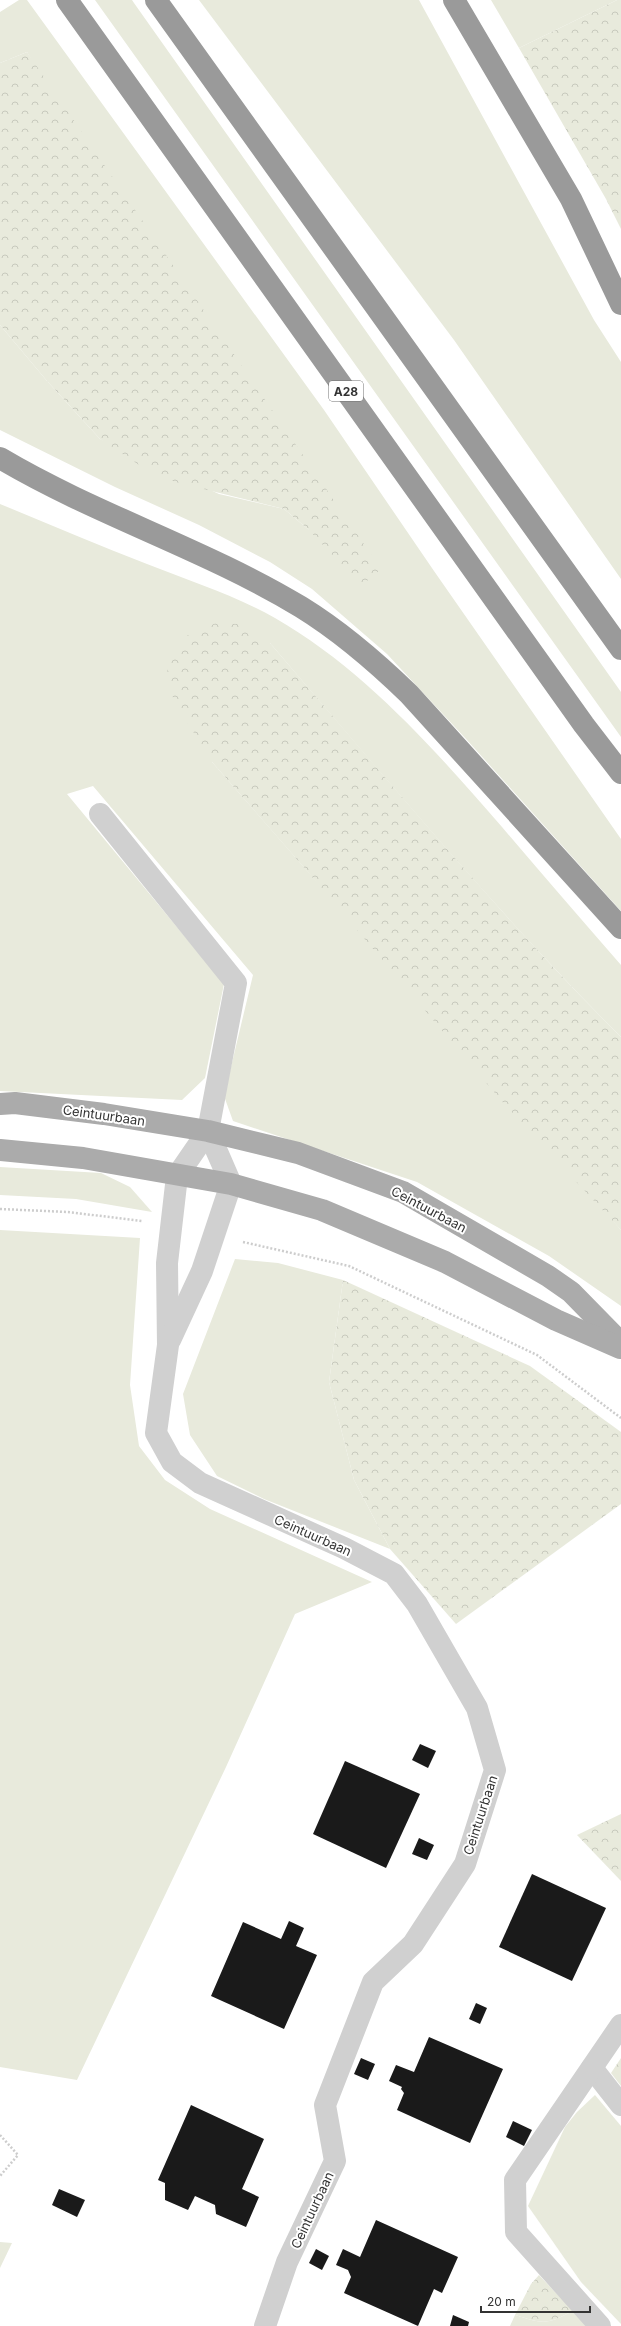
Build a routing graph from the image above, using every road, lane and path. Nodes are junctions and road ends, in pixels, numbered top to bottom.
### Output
1 (156, 0) edge
2 (454, 0) edge
3 (70, 3) edge
4 (621, 304) edge
5 (0, 458) edge
6 (621, 650) edge
7 (621, 773) edge
8 (100, 814) dead end
9 (621, 928) edge
10 (0, 1104) edge
11 (208, 1131) junction
12 (0, 1150) edge
13 (177, 1176) junction
14 (231, 1184) junction
15 (0, 1209) edge
16 (170, 1226) junction
17 (212, 1236) junction
18 (621, 1343) edge
19 (168, 1345) junction
20 (621, 1349) edge
21 (621, 1418) edge
22 (621, 2025) edge
23 (592, 2068) junction
24 (621, 2105) edge
25 (0, 2135) edge
26 (0, 2176) edge
27 (265, 2326) edge
28 (600, 2326) edge

1 - 6 highway
2 - 4 highway
3 - 7 highway, A28
5 - 9 highway
8 - 11 lane
10 - 11 main road, Ceintuurbaan
11 - 13 lane, Ceintuurbaan
11 - 14 lane
11 - 18 main road, Ceintuurbaan
12 - 13 main road
13 - 14 main road
13 - 16 lane, Ceintuurbaan
14 - 17 lane, Ceintuurbaan
14 - 20 main road
15 - 16 path
16 - 19 lane, Ceintuurbaan
17 - 19 lane, Ceintuurbaan
17 - 21 path
19 - 27 lane, Ceintuurbaan
22 - 23 lane
23 - 24 lane
23 - 28 lane
25 - 26 path

